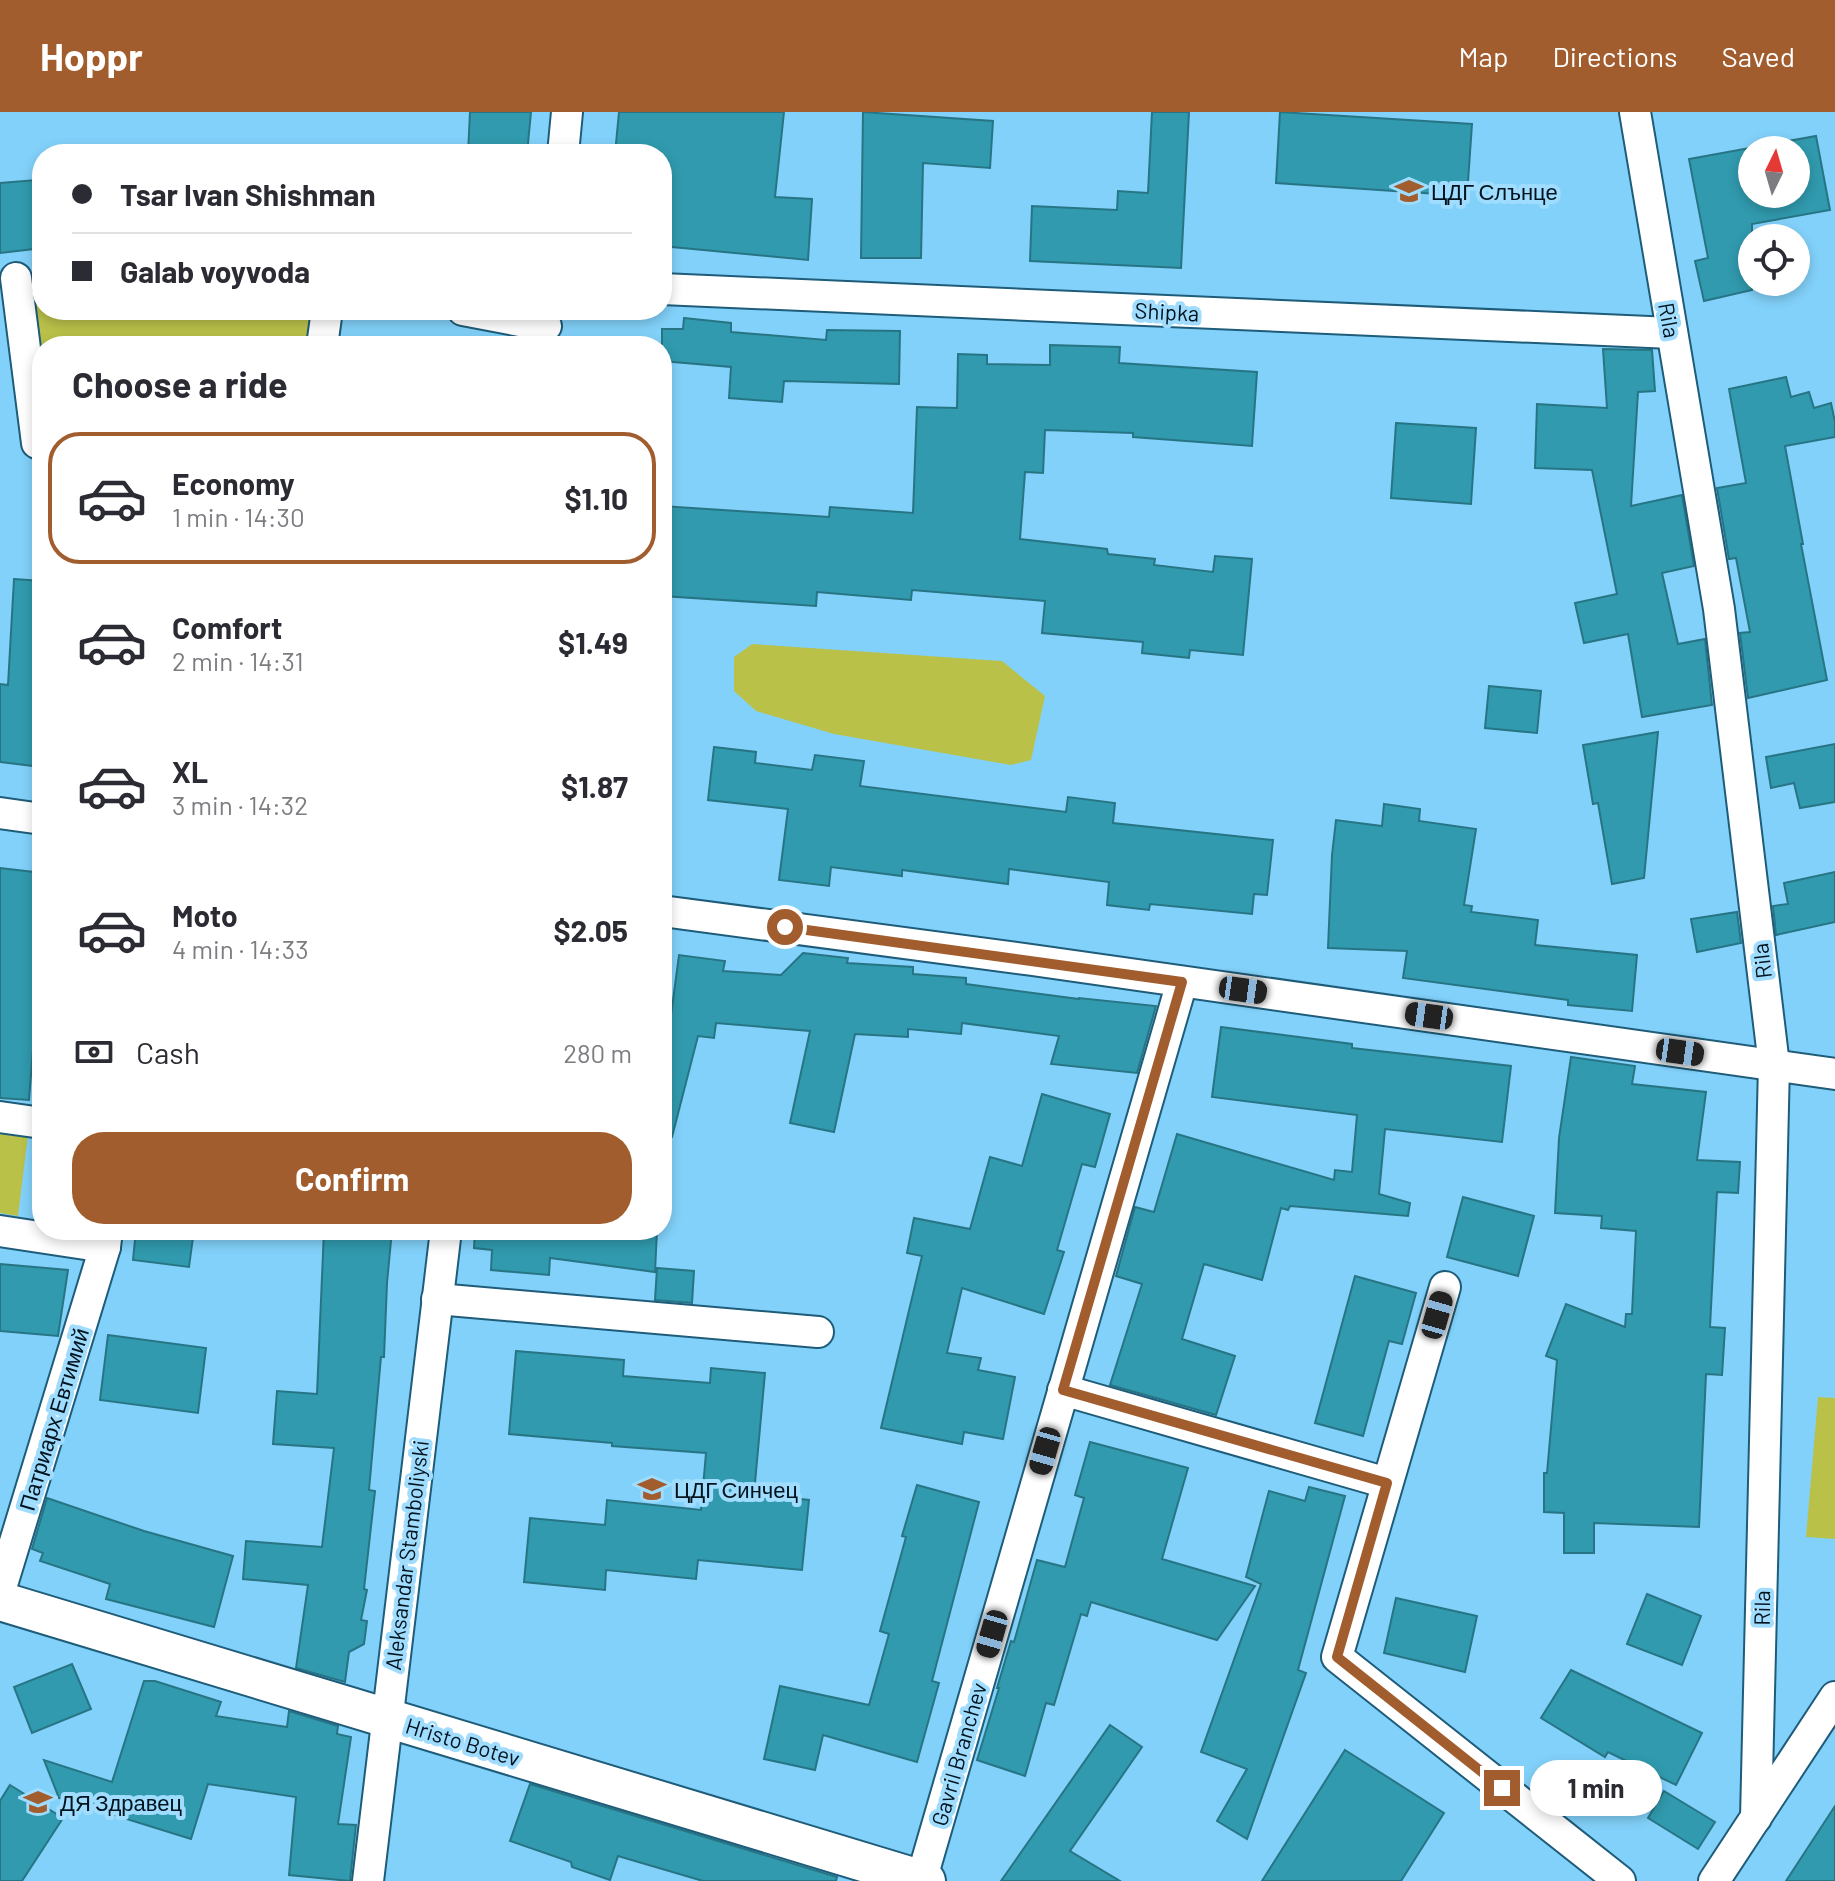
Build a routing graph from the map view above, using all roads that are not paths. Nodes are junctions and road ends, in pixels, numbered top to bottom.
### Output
1 (567, 112) edge
2 (1635, 112) edge
3 (564, 144) edge
4 (19, 278) edge
5 (672, 289) edge
6 (511, 320) edge
7 (545, 327) edge
8 (1672, 333) junction
9 (32, 397) edge
10 (0, 813) edge
11 (32, 818) edge
12 (672, 912) edge
13 (1182, 982) junction
14 (1774, 1065) junction
15 (1835, 1074) edge
16 (0, 1117) edge
17 (32, 1122) edge
18 (0, 1231) edge
19 (32, 1233) edge
20 (105, 1240) edge
21 (445, 1240) edge
22 (1445, 1287) dead end
23 (437, 1299) junction
24 (818, 1332) dead end
25 (1063, 1390) junction
26 (1387, 1483) junction
27 (0, 1591) edge
28 (0, 1601) edge
29 (1835, 1697) edge
30 (386, 1718) junction
31 (1756, 1818) junction
32 (923, 1880) edge
33 (368, 1881) edge
34 (1620, 1881) edge
35 (1714, 1881) edge

1 - 3 street
2 - 8 street, Rila
4 - 9 street
5 - 8 street, Shipka
6 - 7 street
8 - 14 street, Rila
10 - 11 street
12 - 13 street
13 - 14 street
13 - 25 street, Gavril Branchev
14 - 15 street
14 - 31 street, Rila
16 - 17 street
18 - 19 street, Патриарх Евтимий
20 - 27 street, Патриарх Евтимий
21 - 23 street, Aleksandar Stamboliyski
22 - 26 street
23 - 24 street
23 - 30 street, Aleksandar Stamboliyski
25 - 26 street
25 - 32 street, Gavril Branchev
26 - 34 street
28 - 30 street, Hristo Botev
29 - 31 street
30 - 32 street, Hristo Botev
30 - 33 street, Aleksandar Stamboliyski
31 - 35 street

